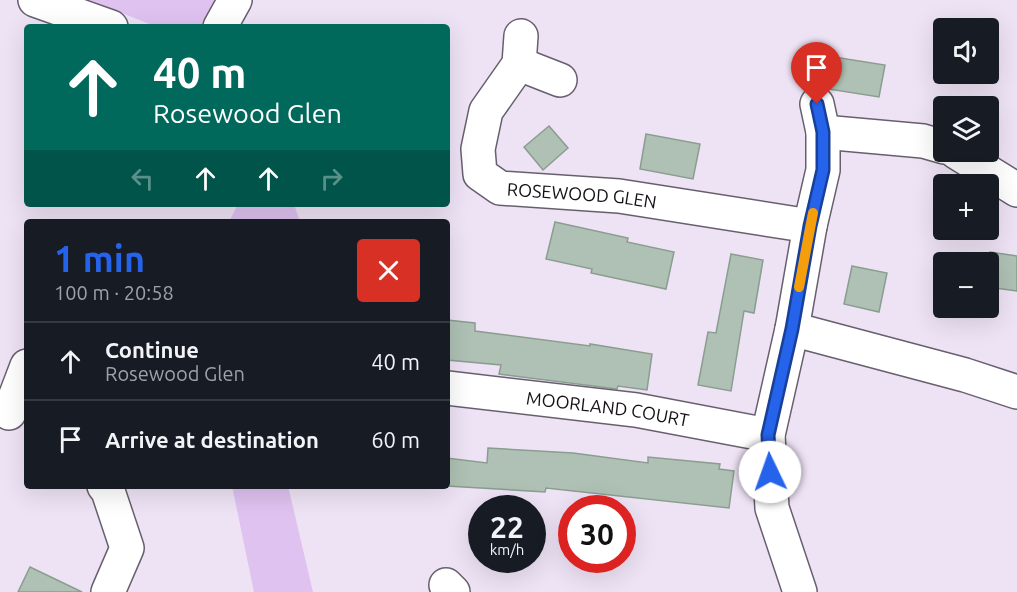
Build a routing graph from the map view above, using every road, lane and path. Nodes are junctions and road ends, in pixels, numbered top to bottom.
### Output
1 (35, 0) edge
2 (235, 0) edge
3 (103, 24) edge
4 (222, 24) edge
5 (560, 80) dead end
6 (933, 144) edge
7 (972, 162) edge
8 (1017, 190) edge
9 (810, 226) junction
10 (792, 329) junction
11 (24, 376) edge
12 (450, 388) edge
13 (1017, 392) edge
14 (12, 417) edge
15 (768, 435) junction
16 (107, 489) edge
17 (108, 592) edge
18 (800, 592) edge

1 - 3 street
2 - 4 street
5 - 9 street, ROSEWOOD GLEN
6 - 9 street
7 - 8 street
9 - 10 street
10 - 13 street
10 - 15 street
11 - 14 street
12 - 15 street, MOORLAND COURT
15 - 18 street
16 - 17 street

